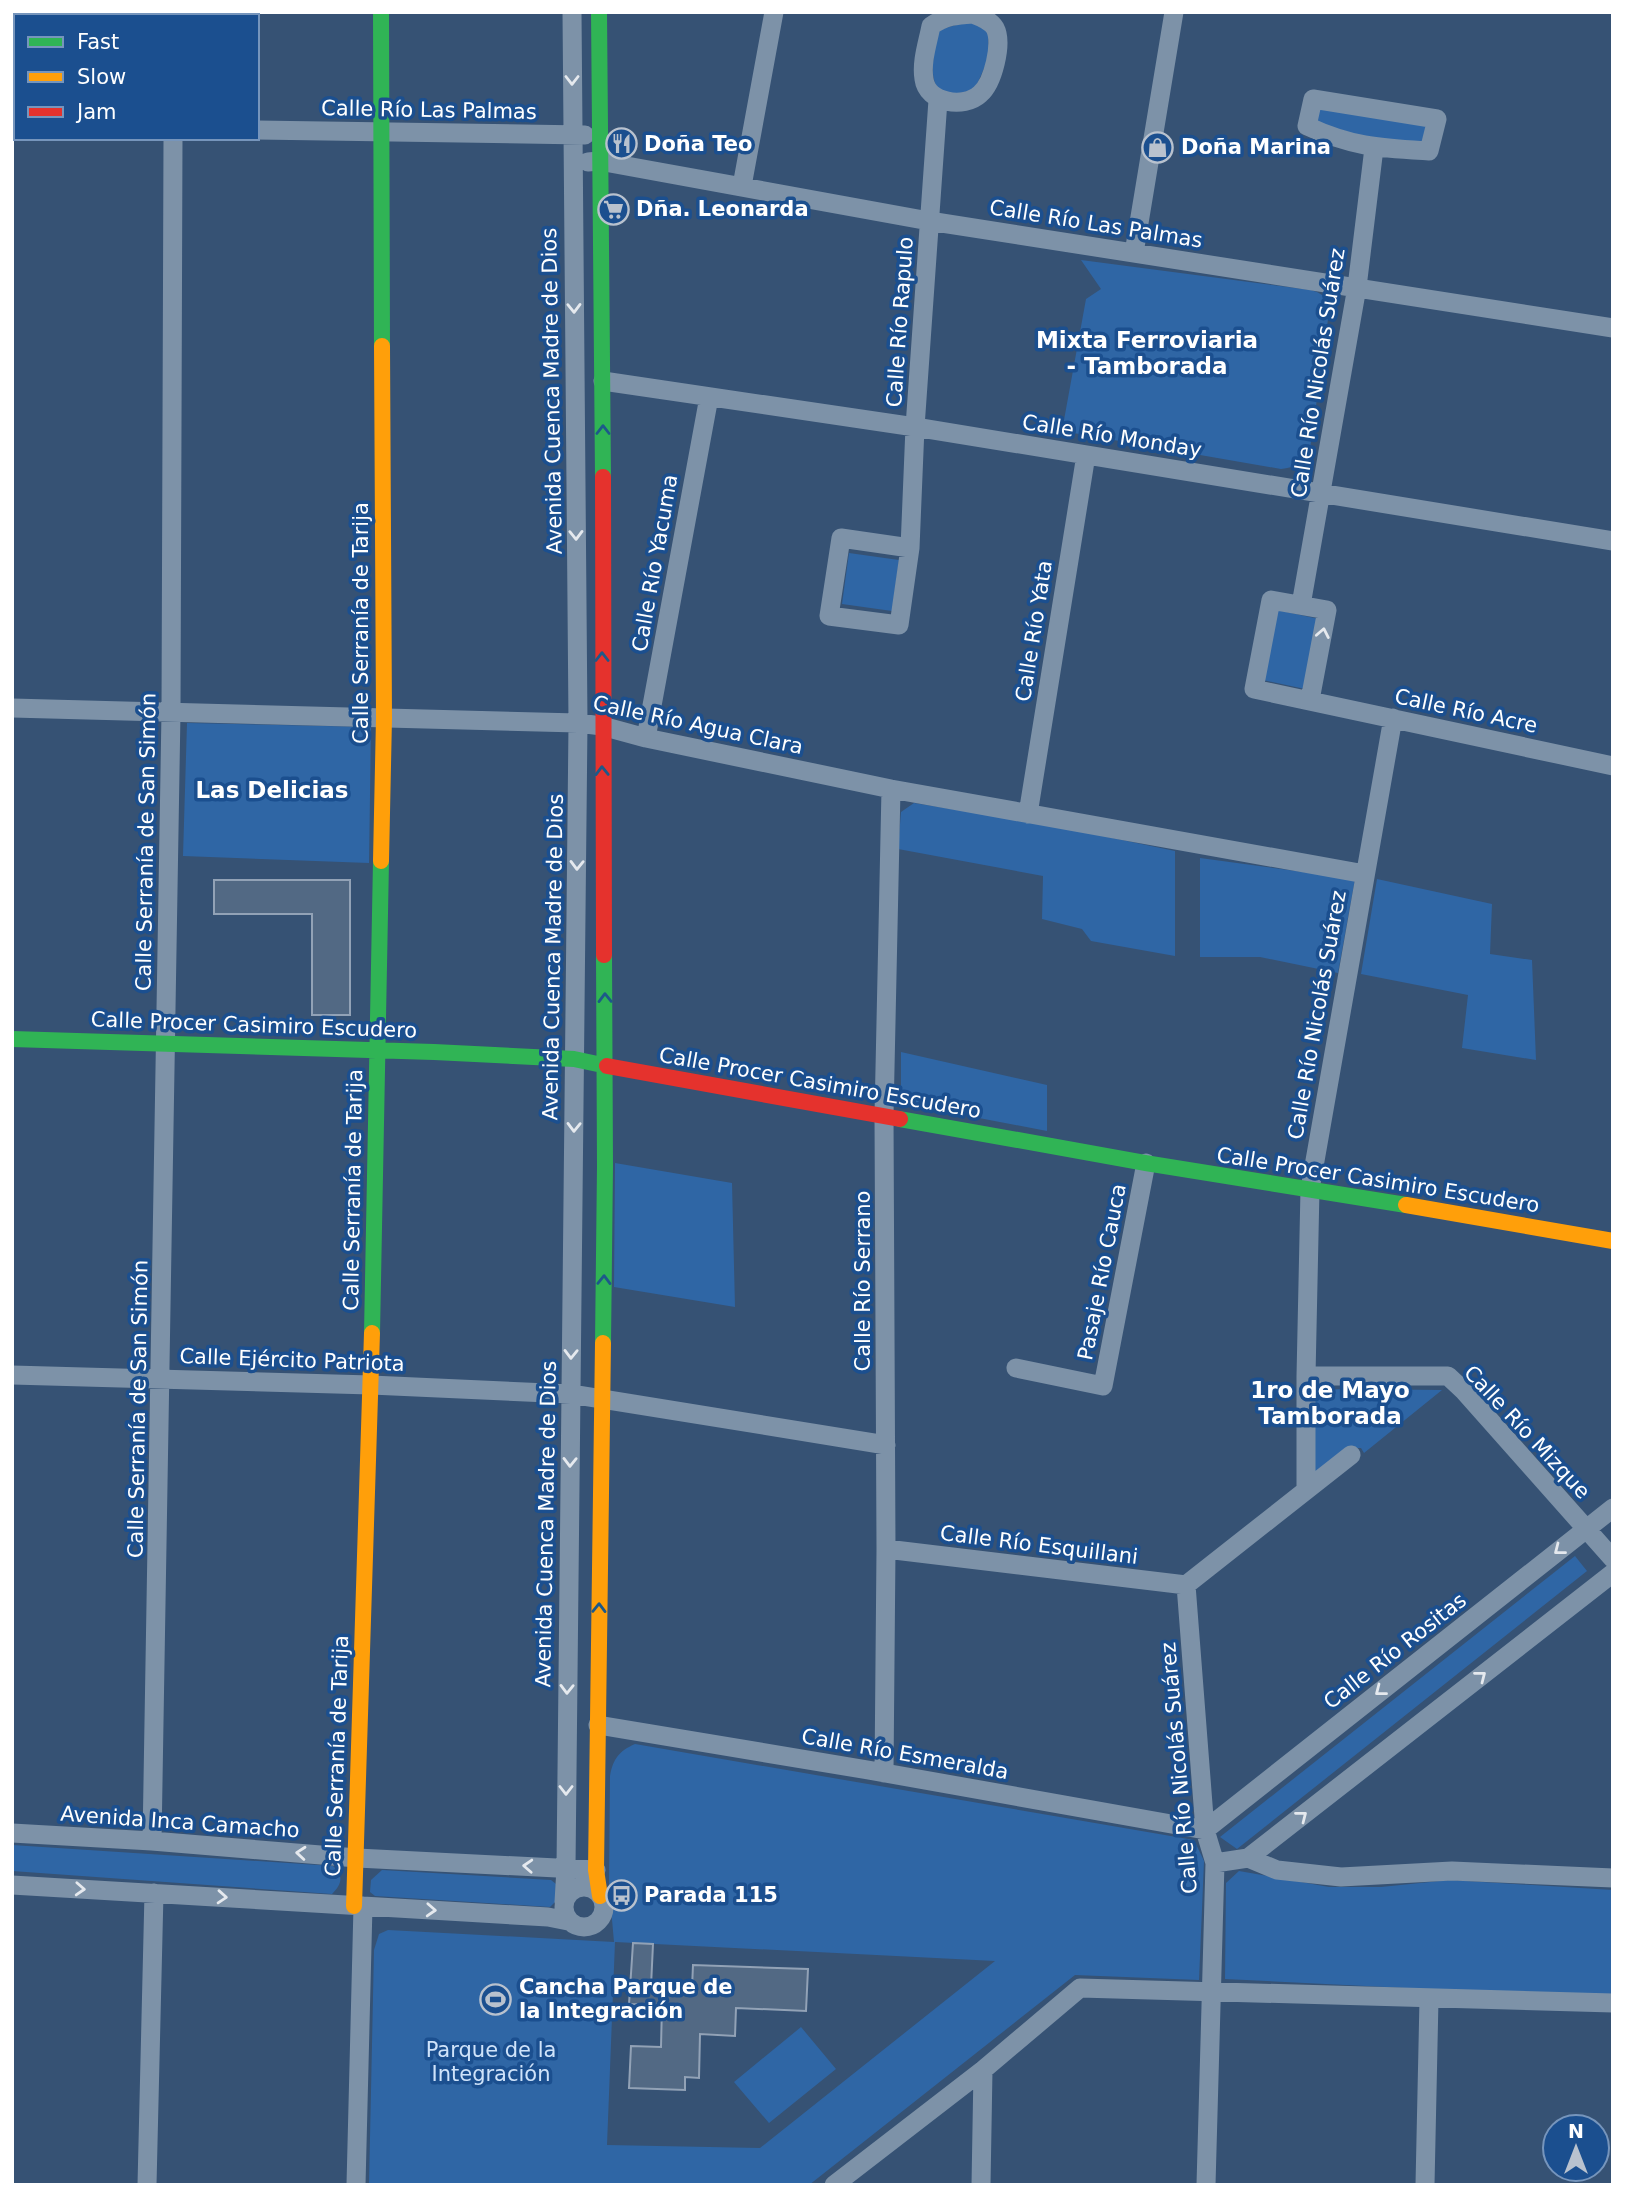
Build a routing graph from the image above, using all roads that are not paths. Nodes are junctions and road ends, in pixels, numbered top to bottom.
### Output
1 (381, 12) edge
2 (572, 12) edge
3 (599, 12) edge
4 (774, 12) edge
5 (1174, 12) edge
6 (938, 100) junction
7 (259, 130) edge
8 (381, 132) junction
9 (572, 135) junction
10 (600, 136) junction
11 (173, 140) edge
12 (1374, 148) junction
13 (599, 161) junction
14 (572, 162) junction
15 (742, 186) junction
16 (929, 221) junction
17 (1134, 253) junction
18 (1357, 287) junction
19 (1613, 328) edge
20 (603, 381) junction
21 (709, 397) junction
22 (915, 428) junction
23 (1086, 455) junction
24 (1322, 493) junction
25 (1613, 541) edge
26 (910, 548) junction
27 (1301, 605) junction
28 (1310, 700) junction
29 (12, 708) edge
30 (171, 712) junction
31 (384, 718) junction
32 (1393, 718) junction
33 (578, 723) junction
34 (602, 726) junction
35 (646, 738) junction
36 (1613, 766) edge
37 (891, 789) junction
38 (1028, 814) junction
39 (1365, 874) junction
40 (12, 1040) edge
41 (167, 1042) junction
42 (379, 1049) junction
43 (574, 1059) junction
44 (605, 1066) junction
45 (884, 1115) junction
46 (1146, 1163) junction
47 (1310, 1189) junction
48 (1613, 1241) edge
49 (1016, 1368) dead end
50 (12, 1375) edge
51 (1306, 1376) junction
52 (161, 1379) junction
53 (371, 1385) junction
54 (571, 1394) junction
55 (601, 1398) junction
56 (886, 1446) junction
57 (1350, 1455) dead end
58 (1306, 1489) junction
59 (1613, 1508) edge
60 (1586, 1529) junction
61 (886, 1549) junction
62 (1613, 1559) edge
63 (1613, 1573) edge
64 (1186, 1585) junction
65 (598, 1725) junction
66 (884, 1773) junction
67 (1205, 1830) junction
68 (12, 1833) edge
69 (152, 1841) junction
70 (357, 1858) junction
71 (1248, 1858) junction
72 (1214, 1863) junction
73 (566, 1868) junction
74 (596, 1870) junction
75 (1613, 1878) edge
76 (12, 1885) edge
77 (154, 1893) junction
78 (600, 1896) junction
79 (358, 1906) junction
80 (566, 1911) junction
81 (1211, 1992) junction
82 (1429, 1999) junction
83 (1613, 2003) edge
84 (983, 2070) junction
85 (147, 2185) edge
86 (356, 2185) edge
87 (834, 2185) edge
88 (981, 2185) edge
89 (1206, 2185) edge
90 (1424, 2185) edge

1 - 8 street, Calle Serranía de Tarija
2 -> 9 street, Avenida Cuenca Madre de Dios
3 - 10 street
4 - 15 street
5 - 17 street
6 - 6 street, Calle Río Rapulo
6 - 16 street, Calle Río Rapulo
7 - 8 street, Calle Río Las Palmas
8 - 9 street, Calle Río Las Palmas
8 - 31 street, Calle Serranía de Tarija
9 - 10 street, Calle Río Las Palmas
9 - 14 street, Avenida Cuenca Madre de Dios
10 - 13 street
11 - 30 street, Calle Serranía de San Simón
12 - 12 street
12 - 18 street, Calle Río Nicolás Suárez
13 - 14 street, Calle Río Las Palmas
13 - 15 street, Calle Río Las Palmas
13 - 20 street
14 -> 33 street, Avenida Cuenca Madre de Dios
15 - 16 street, Calle Río Las Palmas
16 - 17 street, Calle Río Las Palmas
16 - 22 street, Calle Río Rapulo
17 - 18 street, Calle Río Las Palmas
18 - 19 street, Calle Río Las Palmas
18 - 24 street, Calle Río Nicolás Suárez
20 - 21 street, Calle Río Monday
34 -> 20 street
21 - 22 street, Calle Río Monday
21 - 35 street, Calle Río Yacuma
22 - 23 street, Calle Río Monday
22 - 26 street, Calle Río Rapulo
23 - 24 street, Calle Río Monday
23 - 38 street, Calle Río Yata
24 - 25 street, Calle Río Monday
24 - 27 street, Calle Río Nicolás Suárez
26 - 26 street, Calle Río Rapulo
28 -> 27 street
27 - 28 street
28 - 32 street, Calle Río Acre
29 - 30 street, Calle Río Agua Clara
30 - 31 street, Calle Río Agua Clara
30 - 41 street, Calle Serranía de San Simón
31 - 33 street, Calle Río Agua Clara
31 - 42 street, Calle Serranía de Tarija
32 - 36 street, Calle Río Acre
32 - 39 street, Calle Río Nicolás Suárez
33 - 34 street, Calle Río Agua Clara
33 -> 43 street, Avenida Cuenca Madre de Dios
34 - 35 street, Calle Río Agua Clara
44 -> 34 street
35 - 37 street, Calle Río Agua Clara
37 - 38 street, Calle Río Agua Clara
37 - 45 street, Calle Río Serrano
38 - 39 street, Calle Río Agua Clara
39 - 47 street, Calle Río Nicolás Suárez
40 - 41 street, Calle Procer Casimiro Escudero
41 - 42 street, Calle Procer Casimiro Escudero
41 - 52 street, Calle Serranía de San Simón
42 - 43 street, Calle Procer Casimiro Escudero
42 - 53 street, Calle Serranía de Tarija
43 - 44 street, Calle Procer Casimiro Escudero
43 -> 54 street, Avenida Cuenca Madre de Dios
44 - 45 street, Calle Procer Casimiro Escudero
55 -> 44 street
45 - 46 street, Calle Procer Casimiro Escudero
45 - 56 street, Calle Río Serrano
46 - 47 street, Calle Procer Casimiro Escudero
46 - 49 street, Pasaje Río Cauca
47 - 48 street, Calle Procer Casimiro Escudero
47 - 51 street, Calle Río Nicolás Suárez
50 - 52 street, Calle Ejército Patriota
51 - 58 street, Calle Río Nicolás Suárez
51 - 60 street, Calle Río Mizque
52 - 53 street, Calle Ejército Patriota
52 - 69 street, Calle Serranía de San Simón
53 - 54 street, Calle Ejército Patriota
53 - 70 street, Calle Serranía de Tarija
54 - 55 street, Calle Ejército Patriota
54 -> 73 street, Avenida Cuenca Madre de Dios
55 - 56 street
65 -> 55 street
56 - 61 street, Calle Río Serrano
57 - 58 street
58 - 64 street
59 - 60 street, Calle Río Rositas
60 - 62 street, Calle Río Mizque
60 -> 67 street, Calle Río Rositas
61 - 64 street, Calle Río Esquillani
61 - 66 street, Calle Río Serrano
71 -> 63 street
64 - 67 street, Calle Río Nicolás Suárez
65 - 66 street, Calle Río Esmeralda
65 - 74 street
66 - 67 street, Calle Río Esmeralda
67 - 72 street, Calle Río Nicolás Suárez
68 - 69 street, Avenida Inca Camacho
70 -> 69 street, Avenida Inca Camacho
73 -> 70 street, Avenida Inca Camacho
70 - 79 street, Calle Serranía de Tarija
71 - 72 street
71 - 75 street
72 - 81 street, Calle Río Nicolás Suárez
73 - 74 street, Avenida Inca Camacho
73 - 80 street, Avenida Cuenca Madre de Dios
74 - 78 street
76 -> 77 street
77 -> 79 street
77 - 85 street
78 - 80 street
78 - 80 street
79 -> 80 street
79 - 86 street, Calle Serranía de Tarija
81 - 82 street
81 - 84 street
81 - 89 street, Calle Río Nicolás Suárez
82 - 83 street
82 - 90 street
84 - 87 street
84 - 88 street

